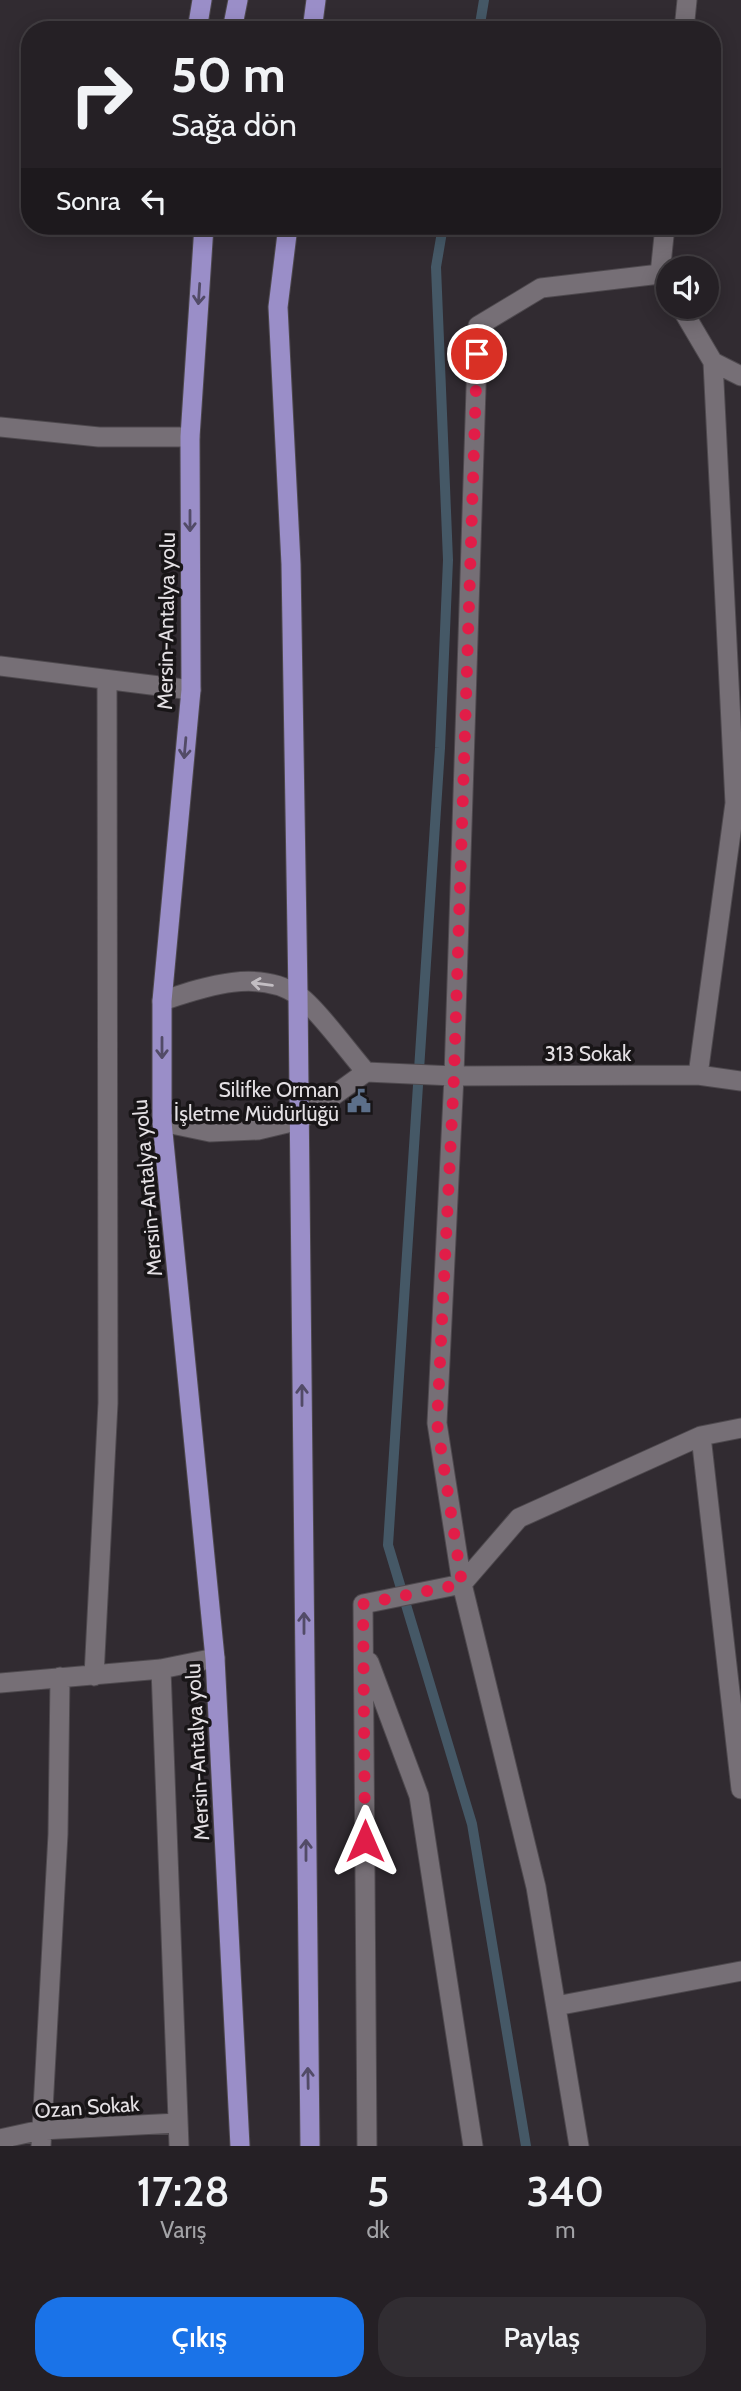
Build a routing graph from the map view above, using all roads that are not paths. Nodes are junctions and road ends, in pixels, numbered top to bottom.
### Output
1 (202, 0) edge
2 (238, 0) edge
3 (316, 0) edge
4 (687, 0) edge
5 (198, 21) edge
6 (234, 21) edge
7 (313, 21) edge
8 (685, 21) edge
9 (203, 235) edge
10 (287, 235) edge
11 (665, 235) edge
12 (664, 256) edge
13 (656, 281) edge
14 (688, 319) edge
15 (713, 362) junction
16 (741, 376) edge
17 (0, 428) edge
18 (190, 437) junction
19 (0, 666) edge
20 (107, 680) junction
21 (191, 690) junction
22 (738, 803) edge
23 (299, 995) junction
24 (162, 1001) junction
25 (366, 1072) junction
26 (698, 1075) junction
27 (444, 1076) junction
28 (741, 1081) edge
29 (300, 1120) junction
30 (162, 1122) junction
31 (741, 1427) edge
32 (701, 1436) junction
33 (462, 1584) junction
34 (363, 1648) junction
35 (215, 1658) junction
36 (161, 1669) junction
37 (94, 1676) junction
38 (60, 1677) junction
39 (0, 1684) edge
40 (741, 1789) edge
41 (741, 1972) edge
42 (556, 2006) junction
43 (178, 2123) junction
44 (41, 2138) edge
45 (0, 2139) edge
46 (179, 2146) edge
47 (240, 2146) edge
48 (310, 2146) edge
49 (367, 2146) edge
50 (472, 2146) edge
51 (579, 2146) edge

1 - 5 highway
2 - 6 highway
3 - 7 highway
4 - 8 street
9 -> 18 highway, Mersin-Antalya yolu
10 - 23 highway
11 - 12 street
13 - 27 street
14 - 15 street
15 - 16 street
15 - 22 street
17 - 18 street
18 -> 21 highway, Mersin-Antalya yolu
19 - 20 street
20 - 21 street
20 - 37 street
21 -> 24 highway, Mersin-Antalya yolu
22 - 26 street
23 -> 24 street
23 - 25 street
23 - 29 highway
24 -> 30 highway, Mersin-Antalya yolu
25 - 27 street, 313 Sokak
25 - 29 street
26 - 27 street, 313 Sokak
26 - 28 street, 313 Sokak
27 - 33 street
29 - 30 street
48 -> 29 highway
30 - 35 highway, Mersin-Antalya yolu
31 - 32 street
32 - 33 street
32 - 40 street
33 - 34 street
33 - 42 street
34 - 49 street
34 - 50 street
35 - 36 street
35 - 47 highway, Mersin-Antalya yolu
36 - 37 street
36 - 43 street
37 - 38 street
38 - 39 street
38 - 44 street
41 - 42 street
42 - 51 street
43 - 44 street, Ozan Sokak
43 - 46 street
44 - 45 street, Ozan Sokak

